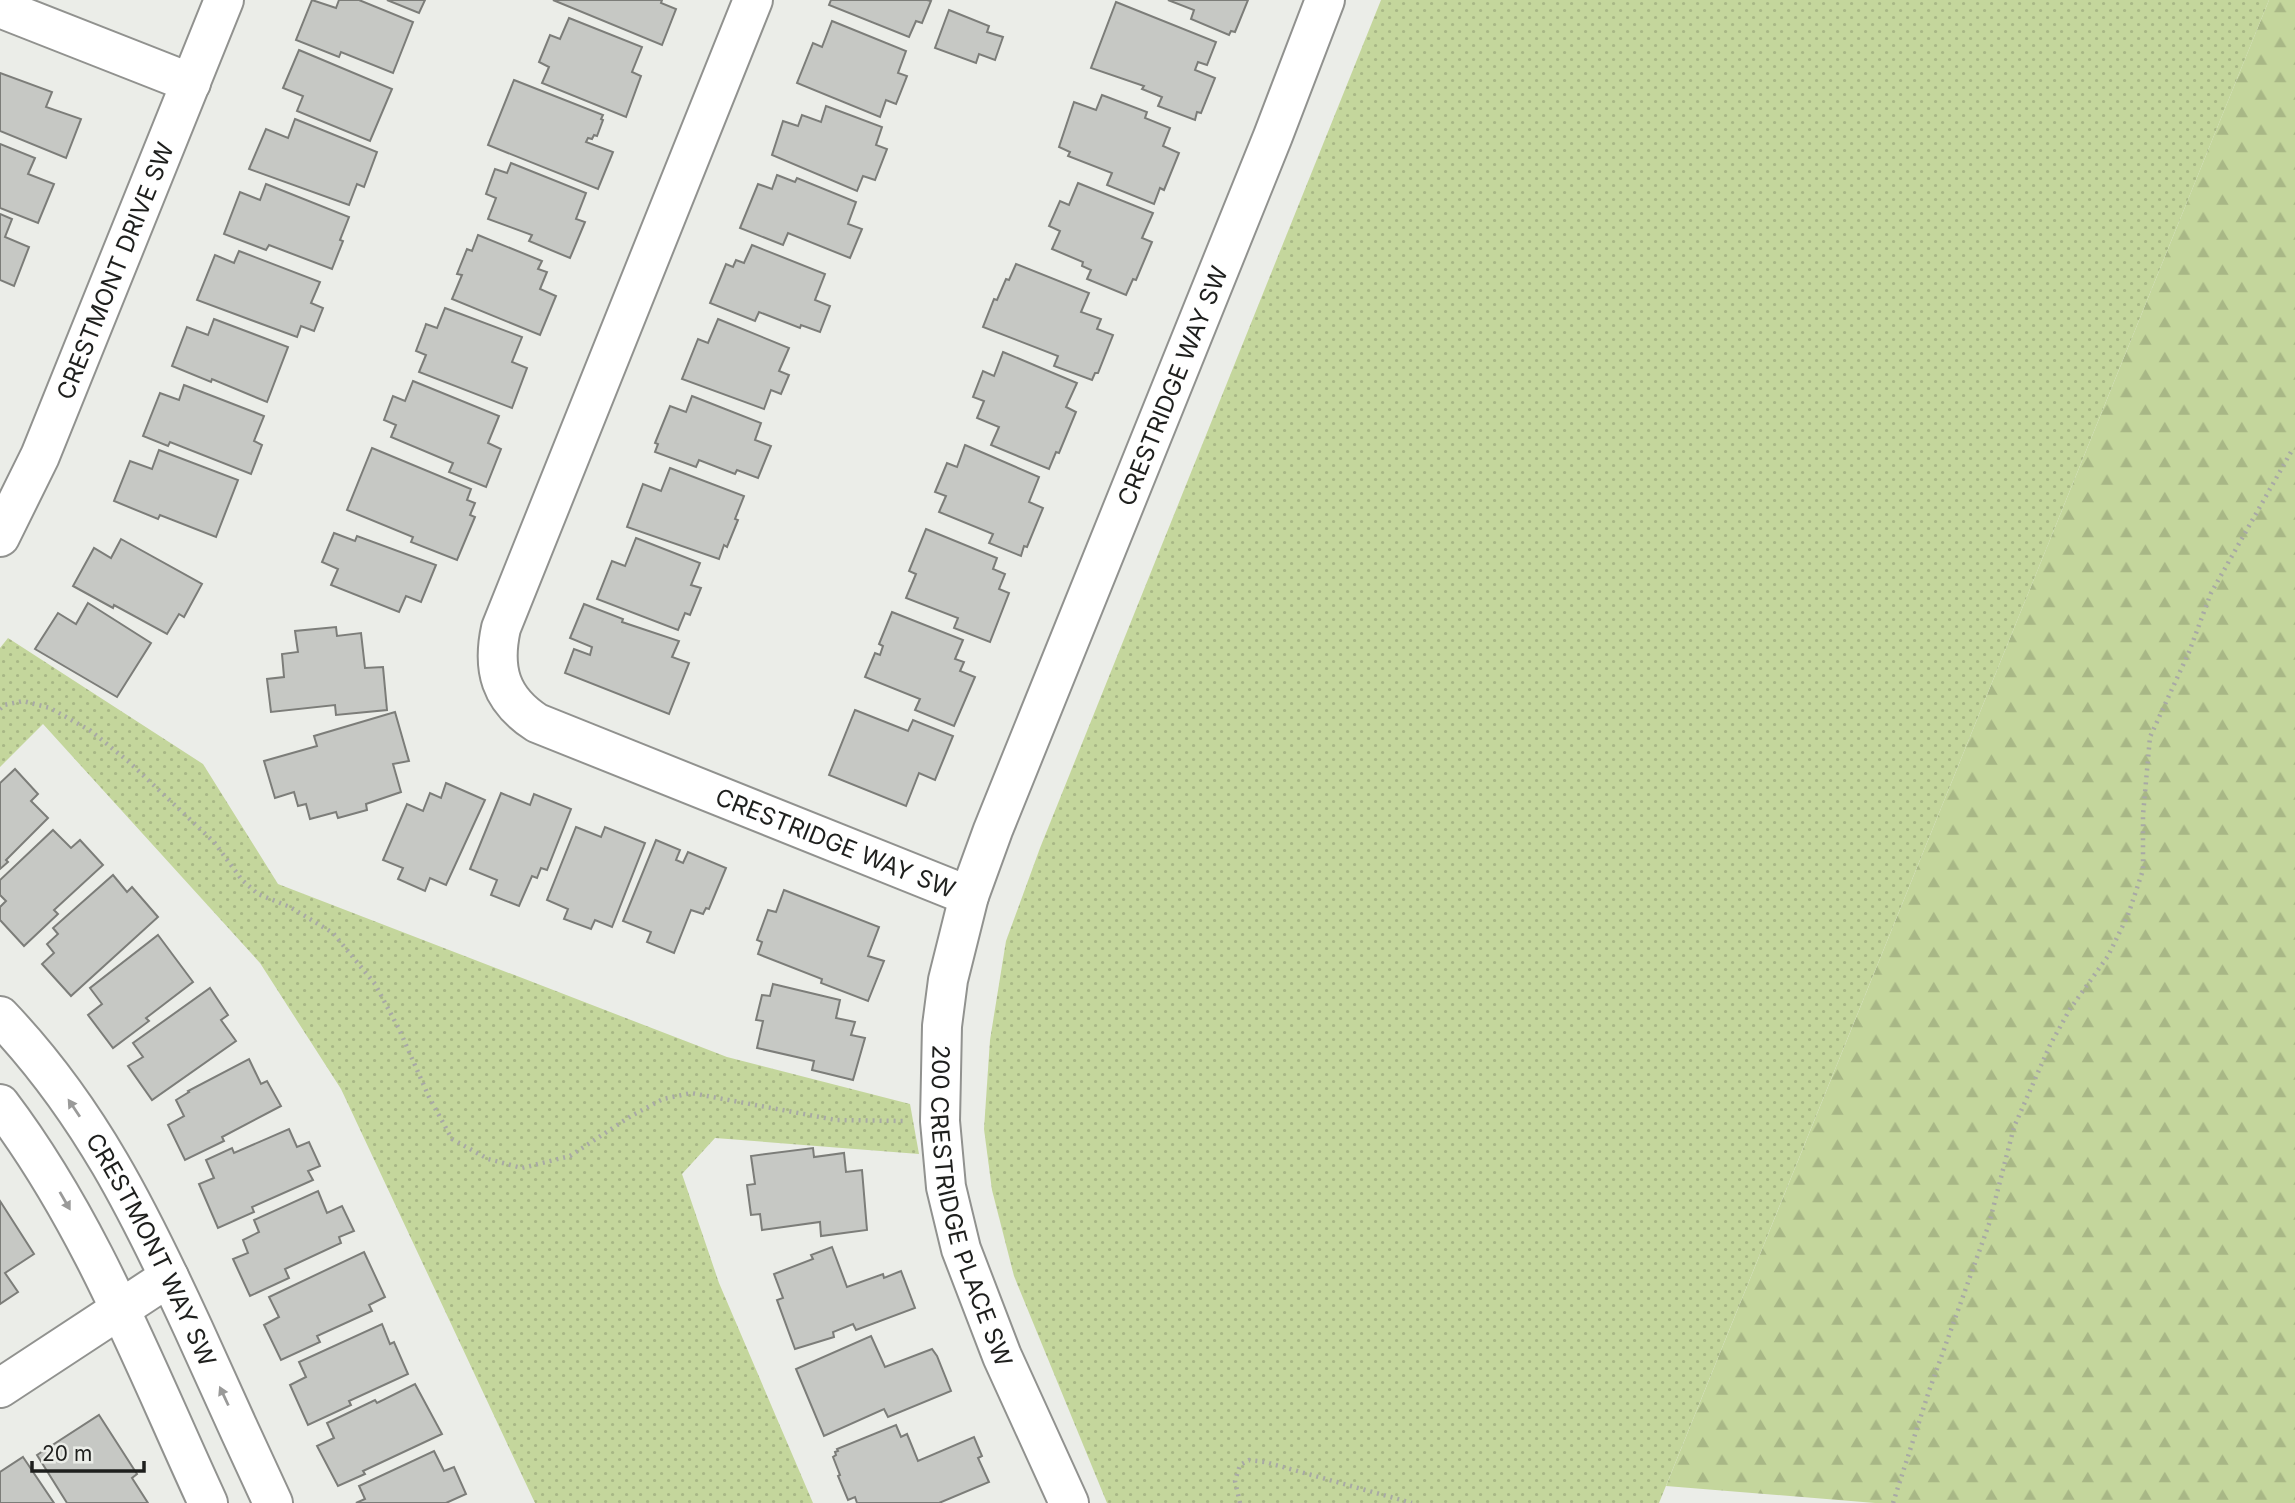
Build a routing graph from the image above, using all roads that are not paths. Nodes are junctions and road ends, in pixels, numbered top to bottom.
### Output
1 (224, 0) edge
2 (753, 0) edge
3 (1325, 0) edge
4 (0, 8) edge
5 (191, 83) junction
6 (0, 537) edge
7 (969, 896) junction
8 (0, 1016) edge
9 (0, 1104) edge
10 (169, 1277) junction
11 (119, 1310) junction
12 (0, 1388) edge
13 (208, 1503) edge
14 (273, 1503) edge
15 (1069, 1503) edge

1 - 5 street, CRESTMONT DRIVE SW
2 - 7 street, CRESTRIDGE WAY SW
3 - 7 street, CRESTRIDGE WAY SW
4 - 5 street
5 - 6 street, CRESTMONT DRIVE SW
7 - 15 street, 200 CRESTRIDGE PLACE SW
10 -> 8 street, CRESTMONT WAY SW
9 -> 11 street
10 - 11 street
14 -> 10 street, CRESTMONT WAY SW
11 - 12 street
11 - 13 street

